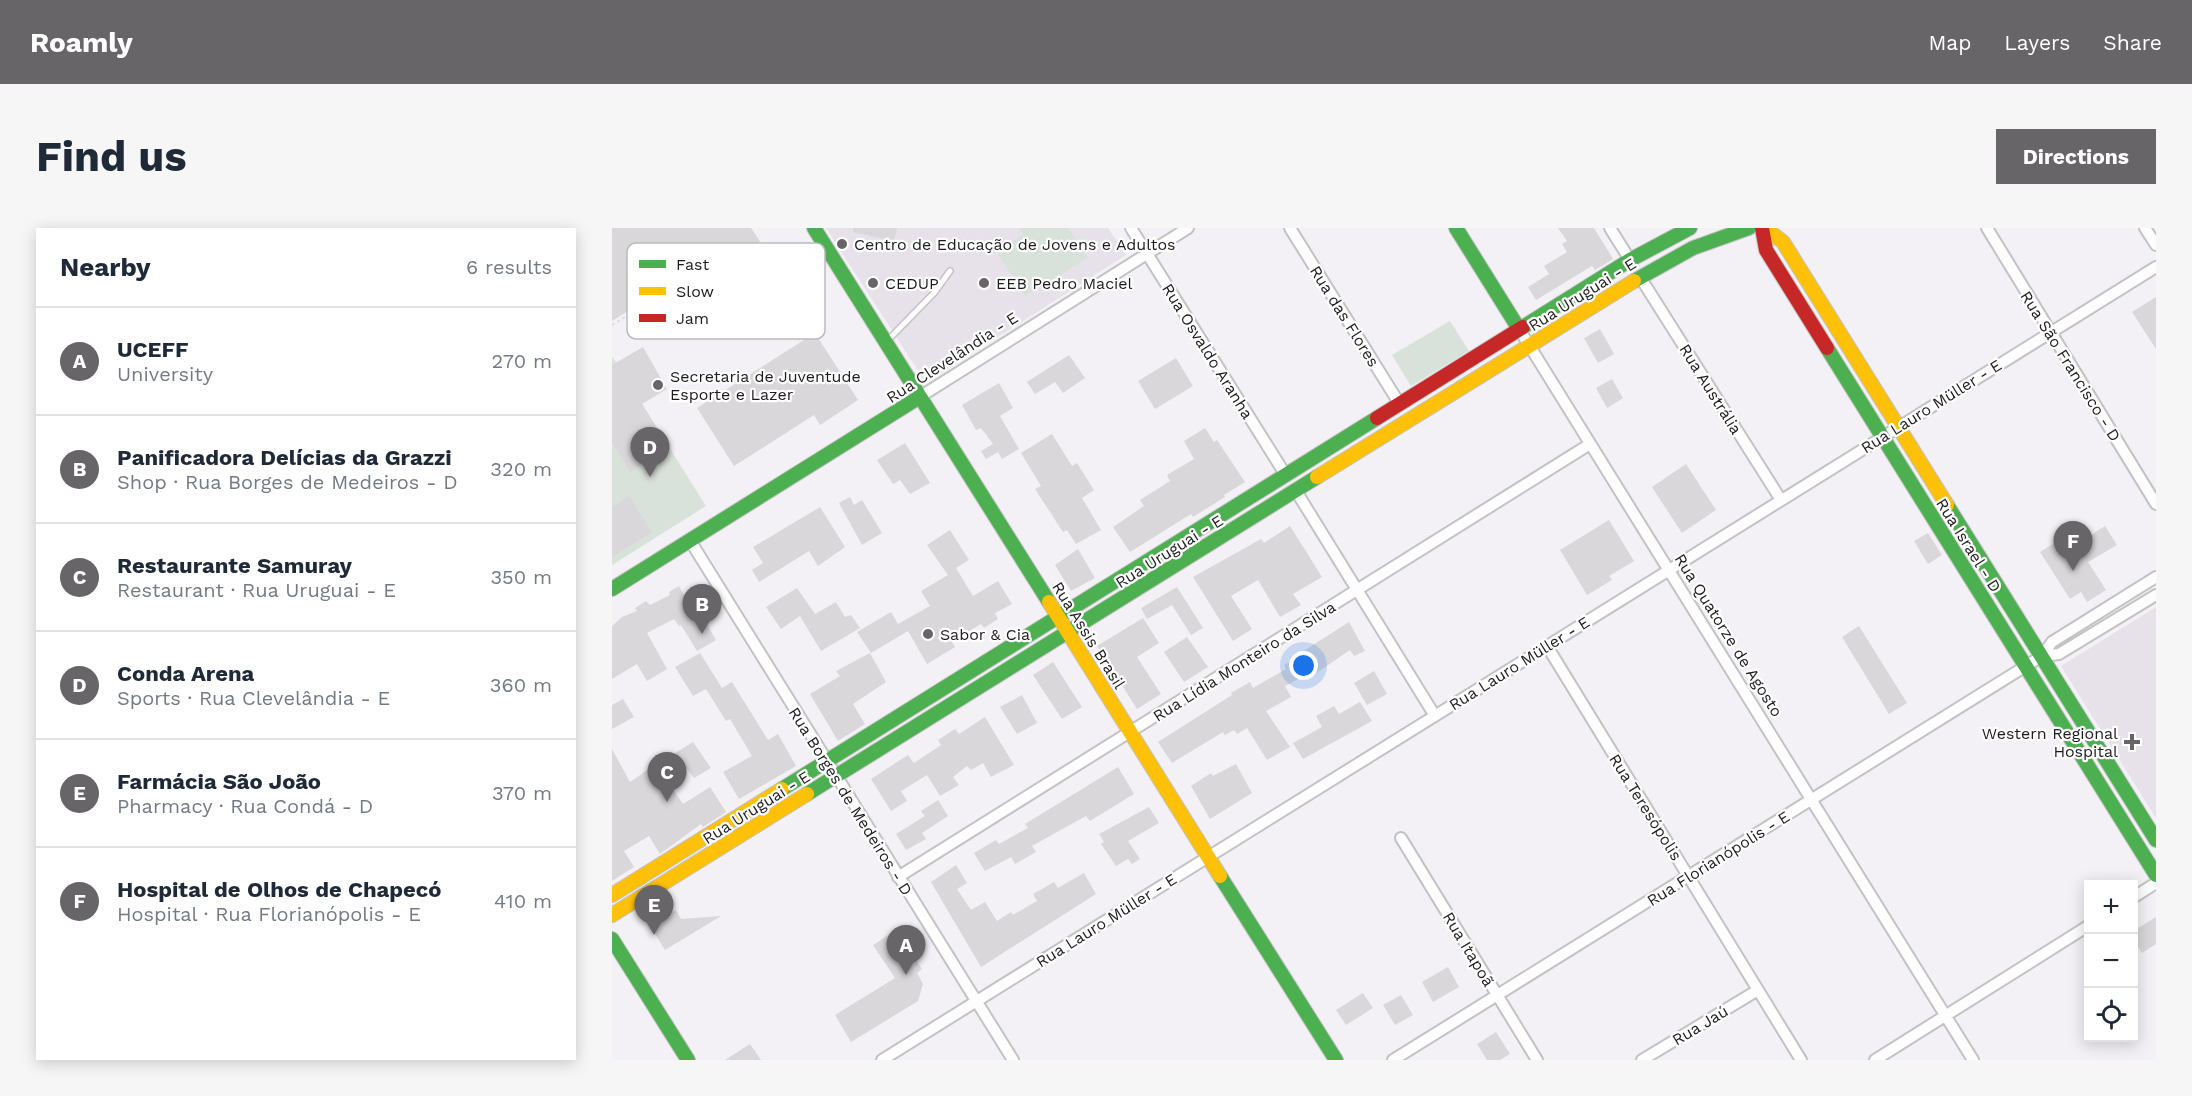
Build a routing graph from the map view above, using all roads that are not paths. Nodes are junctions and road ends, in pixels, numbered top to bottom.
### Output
1 (814, 228) edge
2 (1131, 228) edge
3 (1188, 228) edge
4 (1290, 228) edge
5 (1456, 228) edge
6 (1610, 228) edge
7 (1690, 228) edge
8 (1749, 228) edge
9 (1764, 228) edge
10 (1987, 228) edge
11 (2145, 228) edge
12 (823, 243) edge
13 (825, 245) edge
14 (2156, 245) edge
15 (1146, 253) junction
16 (1630, 260) junction
17 (2156, 267) edge
18 (950, 271) dead end
19 (1641, 277) junction
20 (1519, 329) junction
21 (2050, 332) junction
22 (886, 342) junction
23 (1529, 346) junction
24 (918, 398) junction
25 (1399, 403) junction
26 (1898, 427) junction
27 (1882, 437) junction
28 (1590, 444) junction
29 (1285, 474) junction
30 (1296, 491) junction
31 (1781, 500) junction
32 (2156, 504) edge
33 (691, 542) junction
34 (1669, 570) junction
35 (2156, 577) edge
36 (612, 589) edge
37 (1357, 590) junction
38 (2156, 595) edge
39 (1058, 616) junction
40 (1068, 633) junction
41 (1547, 646) junction
42 (2042, 656) junction
43 (2025, 666) junction
44 (1435, 716) junction
45 (1130, 732) junction
46 (825, 762) junction
47 (835, 777) junction
48 (1811, 800) junction
49 (1401, 838) dead end
50 (2156, 840) edge
51 (1208, 857) junction
52 (2156, 875) edge
53 (1688, 876) junction
54 (898, 877) junction
55 (2156, 883) edge
56 (2138, 894) edge
57 (612, 895) edge
58 (612, 915) edge
59 (2084, 929) edge
60 (612, 939) edge
61 (1758, 990) junction
62 (1497, 995) junction
63 (976, 1001) junction
64 (1946, 1016) junction
65 (1647, 1059) edge
66 (688, 1060) edge
67 (882, 1060) edge
68 (1013, 1060) edge
69 (1336, 1060) edge
70 (1393, 1060) edge
71 (1537, 1060) edge
72 (1801, 1060) edge
73 (1875, 1060) edge
74 (1973, 1060) edge

1 - 12 street, Rua Assis Brasil
2 - 15 street, Rua Osvaldo Aranha
3 - 15 street, Rua Clevelândia - E
4 - 25 street, Rua das Flores
5 - 20 street, Rua Quatorze de Agosto
6 - 16 street
7 - 16 street, Rua Uruguai - E
8 - 19 street, Rua Uruguai - E
9 - 26 street, Rua Israel - D
9 - 27 street, Rua Israel - D
10 - 21 street, Rua São Francisco - D
11 - 14 street
13 - 22 street, Rua Assis Brasil
15 - 24 street, Rua Clevelândia - E
15 - 29 street, Rua Osvaldo Aranha
16 - 20 street, Rua Uruguai - E
17 - 21 street, Rua Lauro Müller - E
18 - 22 lane
19 - 23 street, Rua Uruguai - E
19 - 31 street, Rua Austrália
20 - 23 street, Rua Quatorze de Agosto
20 - 25 street, Rua Uruguai - E
21 - 26 street, Rua Lauro Müller - E
21 - 32 street, Rua São Francisco - D
22 - 24 street, Rua Assis Brasil
23 - 28 street, Rua Quatorze de Agosto
23 - 30 street, Rua Uruguai - E
24 - 33 street, Rua Clevelândia - E
24 - 39 street, Rua Assis Brasil
25 - 29 street, Rua Uruguai - E
26 - 27 street, Rua Lauro Müller - E
26 - 42 street, Rua Israel - D
27 - 31 street, Rua Lauro Müller - E
27 - 43 street, Rua Israel - D
28 - 34 street, Rua Quatorze de Agosto
28 - 37 street, Rua Lídia Monteiro da Silva
29 - 39 street, Rua Uruguai - E
30 - 37 street
30 - 40 street, Rua Uruguai - E
31 - 34 street, Rua Lauro Müller - E
33 - 36 street, Rua Clevelândia - E
33 - 46 street, Rua Borges de Medeiros - D
34 - 41 street, Rua Lauro Müller - E
34 - 48 street, Rua Quatorze de Agosto
35 - 42 street, Rua Florianópolis - E
37 - 44 street
37 - 45 street, Rua Lídia Monteiro da Silva
38 - 42 street, Rua Florianópolis - E
39 - 40 street, Rua Assis Brasil
39 - 46 street, Rua Uruguai - E
40 - 45 street, Rua Assis Brasil
40 - 47 street, Rua Uruguai - E
41 - 44 street, Rua Lauro Müller - E
41 - 53 street, Rua Teresópolis
42 - 43 street, Rua Florianópolis - E
42 - 50 street, Rua Israel - D
43 - 48 street, Rua Florianópolis - E
43 - 52 street, Rua Israel - D
44 - 51 street, Rua Lauro Müller - E
45 - 51 street, Rua Assis Brasil
45 - 54 street, Rua Lídia Monteiro da Silva
46 - 47 street, Rua Borges de Medeiros - D
46 - 57 street, Rua Uruguai - E
47 - 54 street, Rua Borges de Medeiros - D
47 - 58 street, Rua Uruguai - E
48 - 53 street, Rua Florianópolis - E
48 - 64 street, Rua Quatorze de Agosto
49 - 62 street, Rua Itapoã
51 - 63 street, Rua Lauro Müller - E
51 - 69 street, Rua Assis Brasil
53 - 61 street, Rua Teresópolis
53 - 62 street, Rua Florianópolis - E
54 - 63 street, Rua Borges de Medeiros - D
55 - 56 street
59 - 64 street
60 - 66 street
61 - 65 street, Rua Jaú
61 - 72 street, Rua Teresópolis
62 - 70 street, Rua Florianópolis - E
62 - 71 street, Rua Itapoã
63 - 67 street, Rua Lauro Müller - E
63 - 68 street, Rua Borges de Medeiros - D
64 - 73 street
64 - 74 street, Rua Quatorze de Agosto

